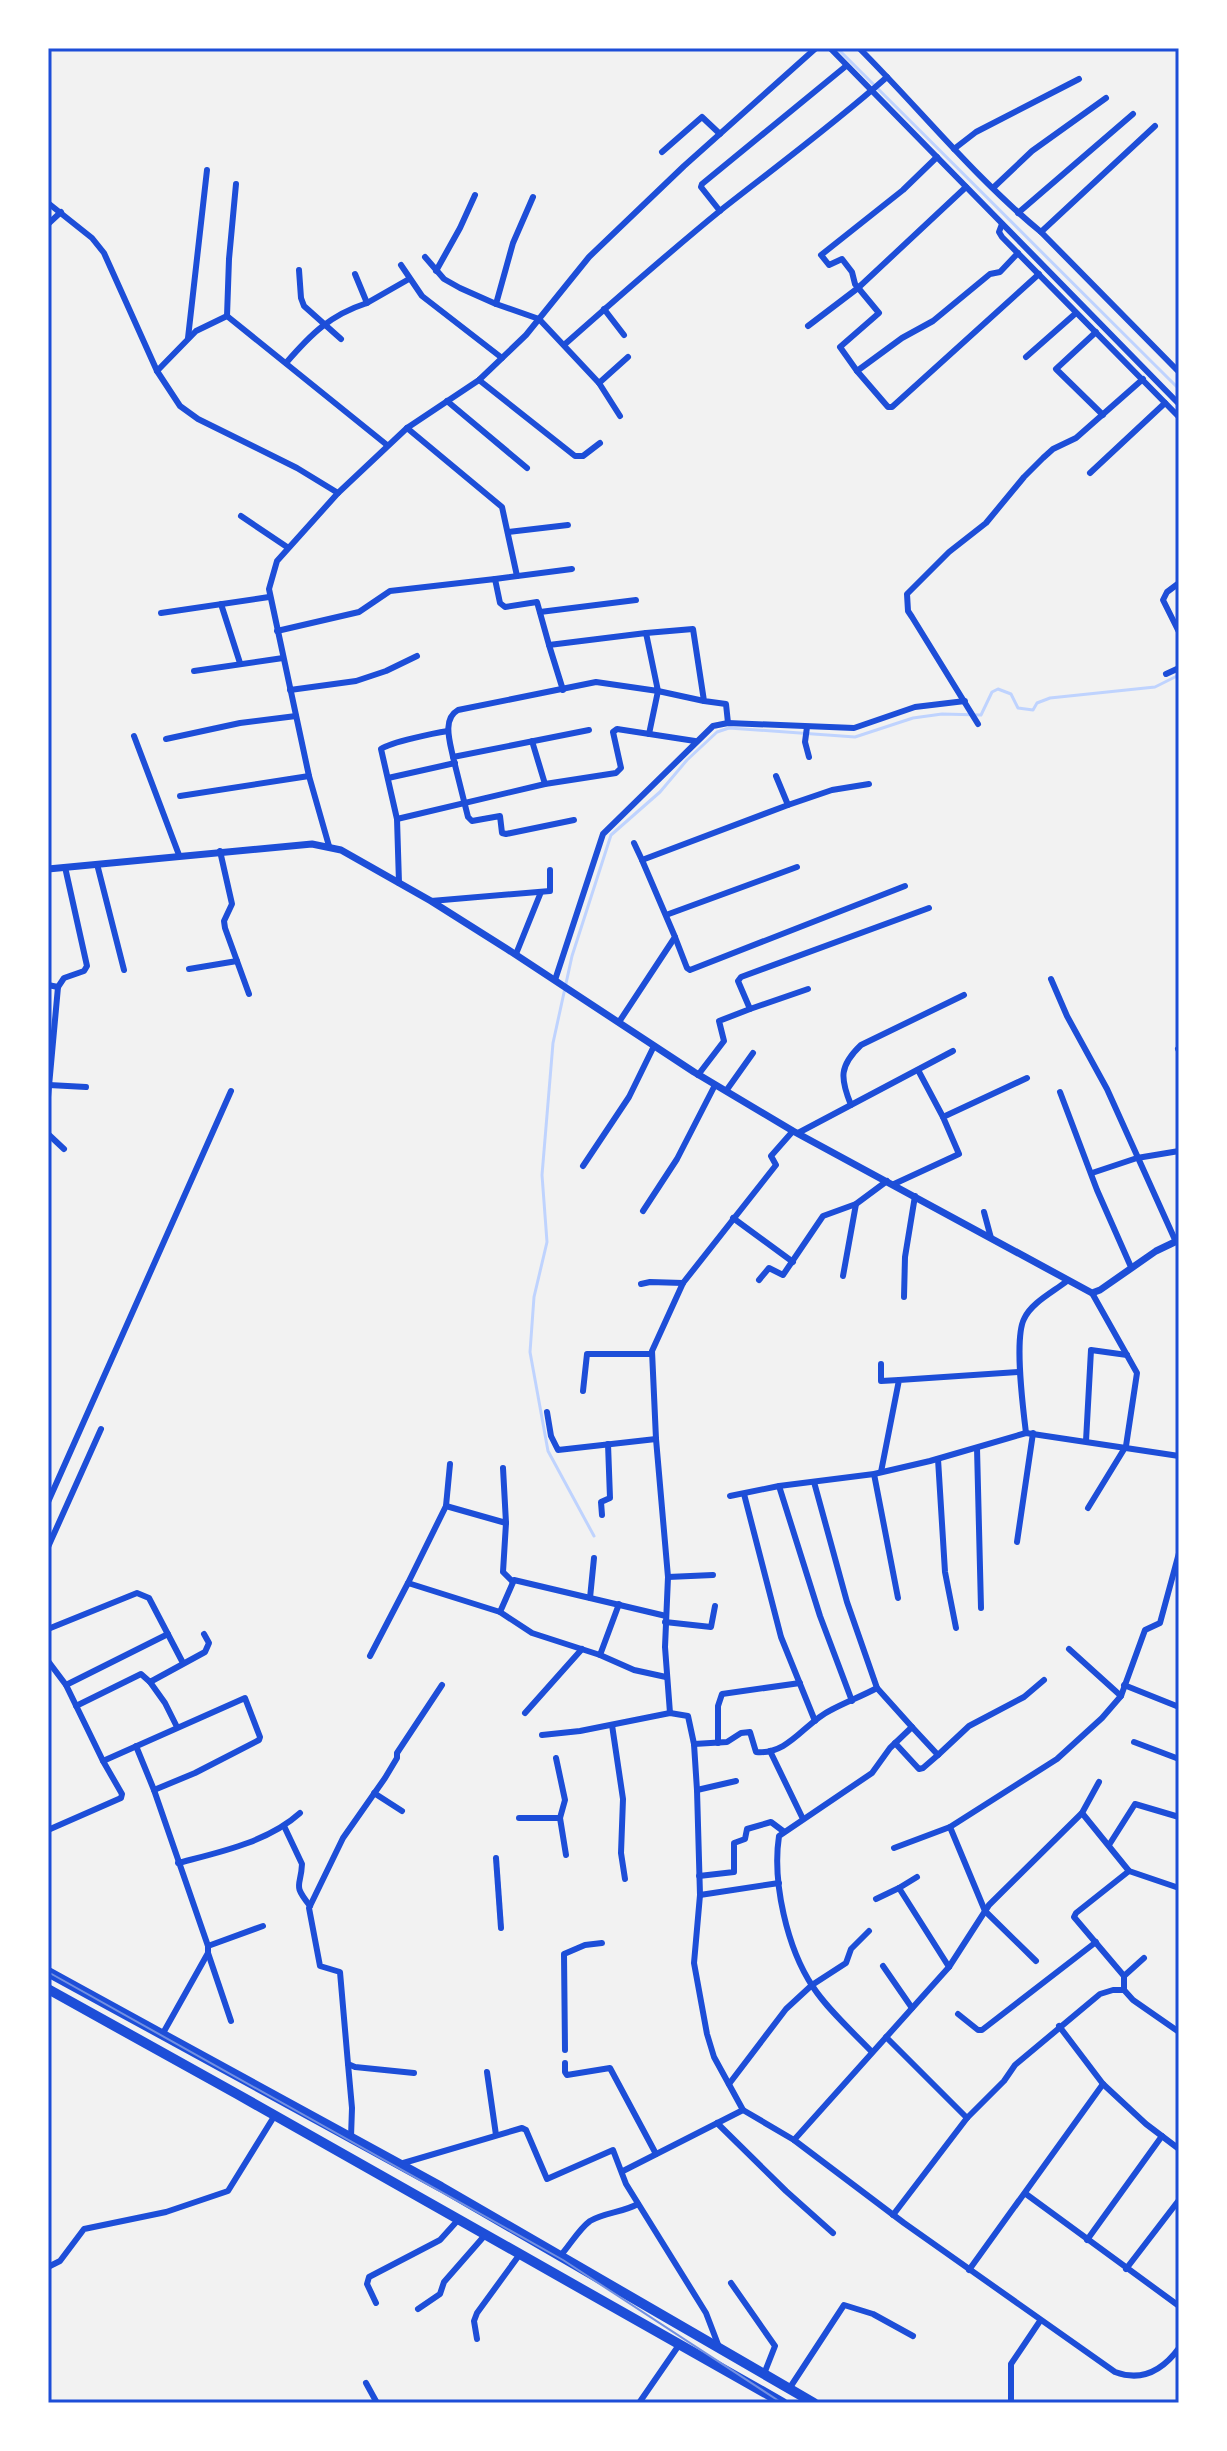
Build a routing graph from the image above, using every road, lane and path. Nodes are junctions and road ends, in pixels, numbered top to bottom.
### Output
1 (816, 48) edge
2 (830, 48) edge
3 (859, 48) edge
4 (846, 66) junction
5 (886, 78) junction
6 (1079, 79) dead end
7 (874, 90) junction
8 (1106, 98) dead end
9 (1133, 114) dead end
10 (1155, 126) dead end
11 (720, 134) junction
12 (954, 149) junction
13 (662, 152) dead end
14 (937, 157) junction
15 (207, 170) dead end
16 (236, 184) dead end
17 (966, 187) junction
18 (993, 188) junction
19 (475, 195) dead end
20 (533, 197) dead end
21 (48, 203) edge
22 (720, 211) junction
23 (61, 212) junction
24 (1018, 213) junction
25 (48, 224) edge
26 (1002, 224) junction
27 (1041, 232) junction
28 (1018, 253) junction
29 (425, 257) dead end
30 (401, 265) dead end
31 (299, 270) dead end
32 (436, 271) junction
33 (355, 274) dead end
34 (1039, 274) junction
35 (409, 279) junction
36 (858, 288) junction
37 (367, 303) junction
38 (496, 304) junction
39 (604, 309) junction
40 (1076, 313) junction
41 (227, 316) junction
42 (539, 319) junction
43 (325, 324) junction
44 (808, 326) dead end
45 (1096, 332) junction
46 (624, 335) dead end
47 (188, 338) junction
48 (341, 339) dead end
49 (564, 345) junction
50 (628, 357) dead end
51 (1026, 357) dead end
52 (502, 358) junction
53 (286, 363) junction
54 (157, 371) junction
55 (857, 371) junction
56 (1179, 372) edge
57 (1143, 379) junction
58 (479, 380) junction
59 (599, 383) junction
60 (447, 401) junction
61 (1165, 403) junction
62 (1179, 404) edge
63 (1103, 415) junction
64 (620, 416) dead end
65 (1179, 417) edge
66 (407, 428) junction
67 (600, 443) dead end
68 (387, 445) junction
69 (527, 468) dead end
70 (1090, 473) dead end
71 (338, 493) junction
72 (241, 516) dead end
73 (568, 525) dead end
74 (508, 532) junction
75 (287, 547) junction
76 (572, 569) dead end
77 (517, 576) junction
78 (495, 579) junction
79 (1179, 583) edge
80 (269, 597) junction
81 (636, 600) dead end
82 (221, 604) junction
83 (540, 612) junction
84 (161, 613) dead end
85 (277, 631) junction
86 (1179, 632) edge
87 (646, 633) junction
88 (549, 645) junction
89 (417, 656) dead end
90 (283, 658) junction
91 (240, 663) junction
92 (1179, 668) edge
93 (194, 671) dead end
94 (1166, 674) dead end
95 (290, 690) junction
96 (563, 690) junction
97 (658, 691) junction
98 (704, 701) junction
99 (965, 701) junction
100 (296, 716) junction
101 (977, 722) dead end
102 (728, 723) junction
103 (807, 728) junction
104 (589, 730) dead end
105 (448, 731) junction
106 (649, 734) junction
107 (134, 736) dead end
108 (166, 739) dead end
109 (532, 741) junction
110 (695, 741) junction
111 (809, 757) dead end
112 (454, 760) junction
113 (309, 776) junction
114 (776, 776) dead end
115 (388, 778) junction
116 (545, 784) junction
117 (869, 784) dead end
118 (180, 796) dead end
119 (466, 804) junction
120 (788, 805) junction
121 (397, 819) junction
122 (574, 820) dead end
123 (634, 843) dead end
124 (329, 846) junction
125 (220, 851) junction
126 (179, 855) junction
127 (642, 860) junction
128 (97, 864) junction
129 (65, 867) junction
130 (797, 867) dead end
131 (48, 869) edge
132 (550, 870) dead end
133 (399, 883) junction
134 (905, 886) dead end
135 (541, 892) junction
136 (431, 901) junction
137 (929, 908) dead end
138 (666, 915) junction
139 (675, 937) junction
140 (516, 954) junction
141 (237, 961) junction
142 (189, 969) dead end
143 (124, 970) dead end
144 (1051, 979) dead end
145 (557, 981) junction
146 (48, 985) edge
147 (58, 987) junction
148 (808, 989) dead end
149 (249, 994) dead end
150 (964, 995) dead end
151 (750, 1009) junction
152 (619, 1022) junction
153 (654, 1046) junction
154 (953, 1051) dead end
155 (753, 1053) dead end
156 (918, 1070) junction
157 (698, 1075) junction
158 (1027, 1078) dead end
159 (49, 1085) edge
160 (715, 1085) junction
161 (86, 1087) dead end
162 (231, 1091) dead end
163 (726, 1091) junction
164 (1060, 1092) dead end
165 (48, 1097) edge
166 (851, 1105) junction
167 (943, 1117) junction
168 (796, 1132) junction
169 (48, 1134) edge
170 (64, 1149) dead end
171 (1179, 1151) edge
172 (1137, 1158) junction
173 (583, 1166) dead end
174 (1092, 1173) junction
175 (890, 1182) junction
176 (915, 1196) junction
177 (856, 1204) junction
178 (643, 1211) dead end
179 (984, 1212) dead end
180 (733, 1218) junction
181 (991, 1238) junction
182 (1177, 1241) edge
183 (793, 1262) junction
184 (1131, 1267) junction
185 (843, 1276) dead end
186 (759, 1280) dead end
187 (1067, 1281) junction
188 (683, 1283) junction
189 (641, 1284) dead end
190 (1092, 1293) junction
191 (904, 1297) dead end
192 (652, 1354) junction
193 (1127, 1355) junction
194 (881, 1364) dead end
195 (1019, 1372) junction
196 (899, 1380) junction
197 (583, 1391) dead end
198 (547, 1412) dead end
199 (101, 1429) dead end
200 (1030, 1433) junction
201 (656, 1439) junction
202 (1086, 1441) junction
203 (608, 1444) junction
204 (1126, 1446) junction
205 (977, 1448) junction
206 (1179, 1456) edge
207 (938, 1459) junction
208 (450, 1464) dead end
209 (503, 1468) dead end
210 (877, 1473) junction
211 (814, 1482) junction
212 (779, 1486) junction
213 (744, 1494) junction
214 (730, 1496) dead end
215 (48, 1502) edge
216 (446, 1506) junction
217 (1088, 1508) dead end
218 (602, 1515) dead end
219 (506, 1523) junction
220 (1017, 1542) dead end
221 (48, 1547) edge
222 (1179, 1553) edge
223 (594, 1558) dead end
224 (713, 1575) dead end
225 (668, 1577) junction
226 (512, 1581) junction
227 (408, 1583) junction
228 (590, 1598) junction
229 (898, 1598) dead end
230 (619, 1604) junction
231 (715, 1606) dead end
232 (981, 1608) dead end
233 (500, 1612) junction
234 (666, 1619) junction
235 (956, 1628) dead end
236 (48, 1629) edge
237 (168, 1634) junction
238 (204, 1634) dead end
239 (582, 1649) junction
240 (1069, 1649) dead end
241 (600, 1655) junction
242 (370, 1656) dead end
243 (48, 1661) edge
244 (183, 1663) junction
245 (666, 1677) junction
246 (1044, 1680) dead end
247 (150, 1682) junction
248 (800, 1683) junction
249 (66, 1685) junction
250 (442, 1685) dead end
251 (1124, 1685) junction
252 (877, 1688) junction
253 (1121, 1696) junction
254 (852, 1701) junction
255 (76, 1706) junction
256 (1179, 1707) edge
257 (525, 1713) dead end
258 (670, 1713) junction
259 (815, 1721) junction
260 (612, 1725) junction
261 (177, 1727) junction
262 (912, 1727) junction
263 (542, 1735) dead end
264 (1134, 1742) dead end
265 (718, 1743) junction
266 (895, 1743) junction
267 (694, 1744) junction
268 (136, 1746) junction
269 (770, 1751) junction
270 (938, 1755) junction
271 (556, 1758) dead end
272 (1179, 1759) edge
273 (103, 1761) junction
274 (736, 1781) dead end
275 (1099, 1782) dead end
276 (154, 1790) junction
277 (697, 1790) junction
278 (374, 1793) junction
279 (402, 1811) dead end
280 (300, 1813) dead end
281 (1082, 1813) junction
282 (1179, 1817) edge
283 (519, 1818) dead end
284 (560, 1818) junction
285 (803, 1819) junction
286 (284, 1826) junction
287 (950, 1827) junction
288 (48, 1830) edge
289 (783, 1831) junction
290 (1109, 1845) junction
291 (894, 1848) dead end
292 (566, 1855) dead end
293 (496, 1858) dead end
294 (178, 1863) junction
295 (1129, 1871) junction
296 (699, 1876) junction
297 (917, 1877) dead end
298 (625, 1879) dead end
299 (779, 1883) junction
300 (899, 1888) junction
301 (1179, 1888) edge
302 (700, 1895) junction
303 (876, 1899) dead end
304 (310, 1906) junction
305 (985, 1911) junction
306 (263, 1926) dead end
307 (501, 1928) dead end
308 (869, 1931) dead end
309 (1096, 1942) junction
310 (602, 1943) dead end
311 (208, 1950) junction
312 (1144, 1958) dead end
313 (1036, 1961) dead end
314 (883, 1966) dead end
315 (949, 1967) junction
316 (48, 1972) edge
317 (1124, 1976) junction
318 (812, 1985) junction
319 (48, 1989) edge
320 (1124, 1990) junction
321 (912, 2008) junction
322 (958, 2014) dead end
323 (231, 2021) dead end
324 (1059, 2026) junction
325 (1179, 2032) edge
326 (162, 2035) junction
327 (886, 2037) junction
328 (565, 2050) dead end
329 (872, 2052) junction
330 (565, 2063) dead end
331 (348, 2064) junction
332 (487, 2072) dead end
333 (414, 2073) dead end
334 (729, 2084) junction
335 (1103, 2084) junction
336 (743, 2110) junction
337 (275, 2115) junction
338 (967, 2118) junction
339 (717, 2123) junction
340 (496, 2135) junction
341 (1162, 2136) junction
342 (351, 2137) junction
343 (794, 2140) junction
344 (1179, 2149) edge
345 (656, 2154) junction
346 (400, 2164) junction
347 (623, 2171) junction
348 (441, 2187) junction
349 (1026, 2194) junction
350 (1179, 2200) edge
351 (638, 2204) junction
352 (431, 2205) junction
353 (893, 2215) junction
354 (458, 2220) junction
355 (833, 2233) dead end
356 (486, 2234) junction
357 (1087, 2240) junction
358 (520, 2254) junction
359 (561, 2255) junction
360 (48, 2267) edge
361 (1126, 2269) junction
362 (969, 2270) junction
363 (731, 2283) dead end
364 (376, 2303) dead end
365 (1179, 2306) edge
366 (418, 2309) dead end
367 (1040, 2321) junction
368 (913, 2336) dead end
369 (477, 2339) dead end
370 (679, 2345) junction
371 (720, 2349) junction
372 (1177, 2354) edge
373 (764, 2374) junction
374 (366, 2383) dead end
375 (789, 2389) junction
376 (377, 2403) edge
377 (639, 2403) edge
378 (783, 2403) edge
379 (814, 2403) edge
380 (1011, 2403) edge

1 - 11 street
2 - 4 street
3 - 5 street
4 - 7 street
4 - 22 street
5 - 7 street
5 - 12 street
6 - 12 street
7 - 14 street
7 - 22 street
8 - 18 street
9 - 24 street
10 - 27 street
11 - 13 street
11 - 42 street
12 - 18 street
14 - 17 street
14 - 36 street
15 - 47 street
16 - 41 street
17 - 26 street
17 - 36 street
18 - 24 street
19 - 32 street
20 - 38 street
21 - 23 street
22 - 39 street
23 - 25 street
23 - 54 street
24 - 27 street
26 - 28 street
26 - 62 street
27 - 56 street
28 - 34 street
28 - 55 street
29 - 32 street
30 - 35 street
31 - 43 street
32 - 38 street
33 - 37 street
34 - 40 street
34 - 55 street
35 - 37 street
35 - 52 street
36 - 44 street
36 - 55 street
37 - 43 street
38 - 42 street
39 - 46 street
39 - 49 street
40 - 45 street
40 - 51 street
41 - 47 street
41 - 53 street
42 - 49 street
42 - 52 street
43 - 48 street
43 - 53 street
45 - 57 street
45 - 63 street
47 - 54 street
49 - 59 street
50 - 59 street
52 - 58 street
53 - 68 street
54 - 71 street
57 - 61 street
57 - 63 street
58 - 60 street
58 - 67 street
59 - 64 street
60 - 66 street
60 - 69 street
61 - 65 street
61 - 70 street
63 - 99 street
66 - 68 street
66 - 74 street
68 - 71 street
71 - 75 street
72 - 75 street
73 - 74 street
74 - 77 street
75 - 80 street
76 - 77 street
77 - 78 street
78 - 83 street
78 - 85 street
79 - 86 street
80 - 82 street
80 - 85 street
81 - 83 street
82 - 84 street
82 - 91 street
83 - 88 street
85 - 90 street
87 - 88 street
87 - 97 street
87 - 98 street
88 - 96 street
89 - 95 street
90 - 91 street
90 - 95 street
91 - 93 street
92 - 94 street
95 - 100 street
96 - 97 street
96 - 105 street
97 - 98 street
97 - 106 street
98 - 102 street
99 - 101 street
99 - 103 street
100 - 108 street
100 - 113 street
102 - 103 street
102 - 110 street
103 - 111 street
104 - 109 street
105 - 112 street
105 - 115 street
106 - 110 street
106 - 116 street
107 - 126 street
109 - 112 street
109 - 116 street
110 - 145 street
112 - 115 street
112 - 119 street
113 - 118 street
113 - 124 street
114 - 120 street
115 - 121 street
116 - 119 street
117 - 120 street
119 - 121 street
119 - 122 street
120 - 127 street
121 - 133 street
123 - 127 street
124 - 125 street
124 - 133 street
125 - 126 street
125 - 141 street
126 - 128 street
127 - 138 street
128 - 129 street
128 - 143 street
129 - 131 street
129 - 147 street
130 - 138 street
132 - 135 street
133 - 136 street
134 - 139 street
135 - 136 street
135 - 140 street
136 - 140 street
137 - 151 street
138 - 139 street
139 - 152 street
140 - 145 street
141 - 142 street
141 - 149 street
144 - 172 street
145 - 152 street
146 - 147 street
147 - 159 street
148 - 151 street
150 - 166 street
151 - 157 street
152 - 153 street
153 - 157 street
153 - 173 street
154 - 156 street
155 - 163 street
156 - 166 street
156 - 167 street
157 - 160 street
158 - 167 street
159 - 161 street
159 - 165 street
160 - 163 street
160 - 178 street
162 - 215 street
163 - 168 street
164 - 174 street
166 - 168 street
167 - 175 street
168 - 175 street
168 - 180 street
169 - 170 street
171 - 172 street
172 - 174 street
172 - 182 street
174 - 184 street
175 - 176 street
175 - 177 street
176 - 181 street
176 - 191 street
177 - 183 street
177 - 185 street
179 - 181 street
180 - 183 street
180 - 188 street
181 - 187 street
182 - 184 street
183 - 186 street
184 - 190 street
187 - 190 street
187 - 195 street
188 - 189 street
188 - 192 street
190 - 193 street
192 - 197 street
192 - 201 street
193 - 202 street
193 - 204 street
194 - 196 street
195 - 196 street
195 - 200 street
196 - 210 street
198 - 203 street
199 - 221 street
200 - 202 street
200 - 205 street
200 - 220 street
201 - 203 street
201 - 225 street
202 - 204 street
203 - 218 street
204 - 206 street
204 - 217 street
205 - 207 street
205 - 232 street
207 - 210 street
207 - 235 street
208 - 216 street
209 - 219 street
210 - 211 street
210 - 229 street
211 - 212 street
211 - 252 street
212 - 213 street
212 - 254 street
213 - 214 street
213 - 248 street
216 - 219 street
216 - 227 street
219 - 226 street
222 - 251 street
223 - 228 street
224 - 225 street
225 - 234 street
226 - 228 street
226 - 233 street
227 - 233 street
227 - 242 street
228 - 230 street
230 - 234 street
230 - 241 street
231 - 234 street
233 - 239 street
234 - 245 street
236 - 237 street
237 - 244 street
237 - 249 street
238 - 244 street
239 - 241 street
239 - 257 street
240 - 253 street
241 - 245 street
243 - 249 street
244 - 247 street
245 - 258 street
246 - 270 street
247 - 255 street
247 - 261 street
248 - 259 street
248 - 265 street
249 - 255 street
250 - 278 street
251 - 253 street
251 - 256 street
252 - 254 street
252 - 262 street
253 - 287 street
254 - 259 street
255 - 273 street
258 - 260 street
258 - 267 street
259 - 269 street
260 - 263 street
260 - 298 street
261 - 268 street
261 - 276 street
262 - 266 street
262 - 270 street
264 - 272 street
265 - 267 street
265 - 269 street
266 - 270 street
266 - 285 street
267 - 277 street
268 - 273 street
268 - 276 street
269 - 285 street
271 - 284 street
273 - 288 street
274 - 277 street
275 - 281 street
276 - 294 street
277 - 296 street
278 - 279 street
278 - 304 street
280 - 286 street
281 - 290 street
281 - 305 street
282 - 290 street
283 - 284 street
284 - 292 street
285 - 289 street
286 - 294 street
286 - 304 street
287 - 291 street
287 - 305 street
289 - 296 street
289 - 299 street
290 - 295 street
293 - 307 street
294 - 311 street
295 - 301 street
295 - 309 street
296 - 302 street
297 - 300 street
299 - 302 street
299 - 318 street
300 - 303 street
300 - 315 street
302 - 334 street
304 - 331 street
305 - 313 street
305 - 315 street
306 - 311 street
308 - 318 street
309 - 317 street
309 - 322 street
310 - 328 street
311 - 323 street
311 - 326 street
312 - 317 street
314 - 321 street
315 - 321 street
316 - 326 highway
317 - 320 street
318 - 329 street
318 - 334 street
319 - 337 highway
320 - 324 street
320 - 325 street
321 - 327 street
324 - 335 street
324 - 338 street
326 - 342 highway
327 - 329 street
327 - 338 street
329 - 343 street
330 - 345 street
331 - 333 street
331 - 342 street
332 - 340 street
334 - 336 street
335 - 341 street
335 - 349 street
336 - 339 street
336 - 343 street
337 - 352 highway
337 - 360 street
338 - 353 street
339 - 345 street
339 - 355 street
340 - 346 street
340 - 347 street
341 - 344 street
341 - 357 street
342 - 346 highway
343 - 353 street
345 - 347 street
346 - 348 highway
347 - 351 street
348 - 352 highway
348 - 359 highway
349 - 357 street
349 - 362 street
350 - 361 street
351 - 359 street
351 - 371 street
352 - 354 highway
353 - 362 street
354 - 356 highway
354 - 364 street
356 - 358 highway
356 - 366 street
357 - 361 street
358 - 369 street
358 - 370 highway
359 - 371 highway
361 - 365 street
362 - 367 street
363 - 373 street
367 - 372 street
367 - 380 street
368 - 375 street
370 - 377 street
370 - 378 highway
371 - 373 highway
373 - 375 highway
374 - 376 street
375 - 379 highway

